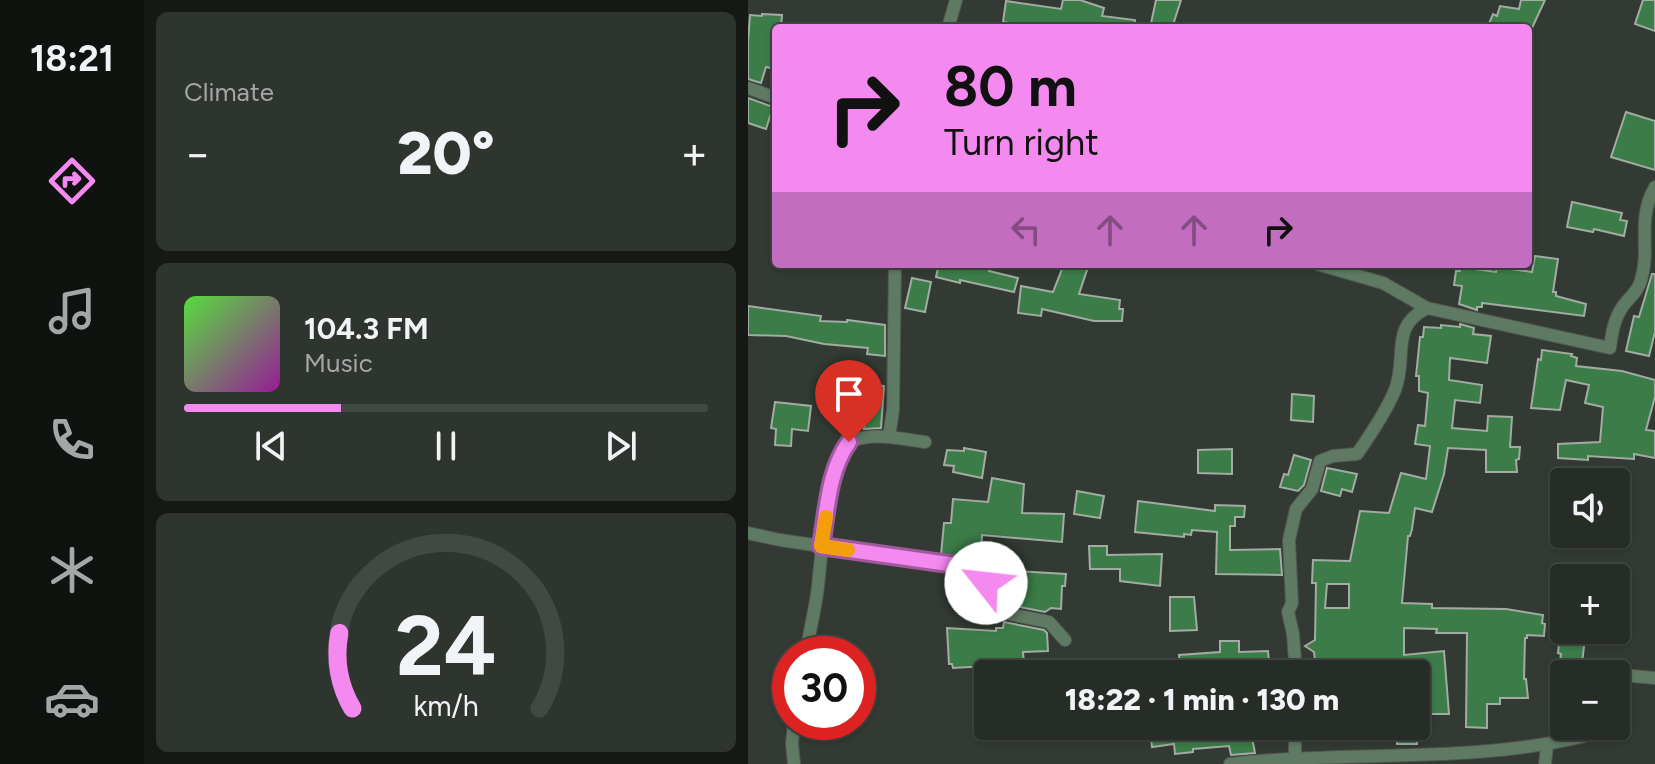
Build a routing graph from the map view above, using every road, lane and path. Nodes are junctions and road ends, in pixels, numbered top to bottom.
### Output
1 (956, 0) edge
2 (949, 24) edge
3 (748, 88) edge
4 (772, 97) edge
5 (1655, 187) edge
6 (895, 268) edge
7 (1331, 268) edge
8 (1427, 308) junction
9 (889, 437) junction
10 (925, 442) dead end
11 (748, 533) edge
12 (821, 546) junction
13 (809, 636) edge
14 (1065, 640) dead end
15 (1296, 660) edge
16 (1630, 676) edge
17 (1655, 678) edge
18 (792, 740) edge
19 (1295, 740) edge
20 (1570, 740) edge
21 (1547, 746) junction
22 (1295, 762) edge
23 (794, 764) edge
24 (1230, 764) edge
25 (1545, 764) edge

1 - 2 street
3 - 4 street
5 - 8 street
6 - 9 street
7 - 8 street
8 - 15 street
9 - 10 street
9 - 12 street
11 - 12 street
12 - 13 street
12 - 14 street
16 - 17 street
18 - 23 street
19 - 22 street
20 - 21 street
21 - 22 street
21 - 25 street
22 - 24 street

